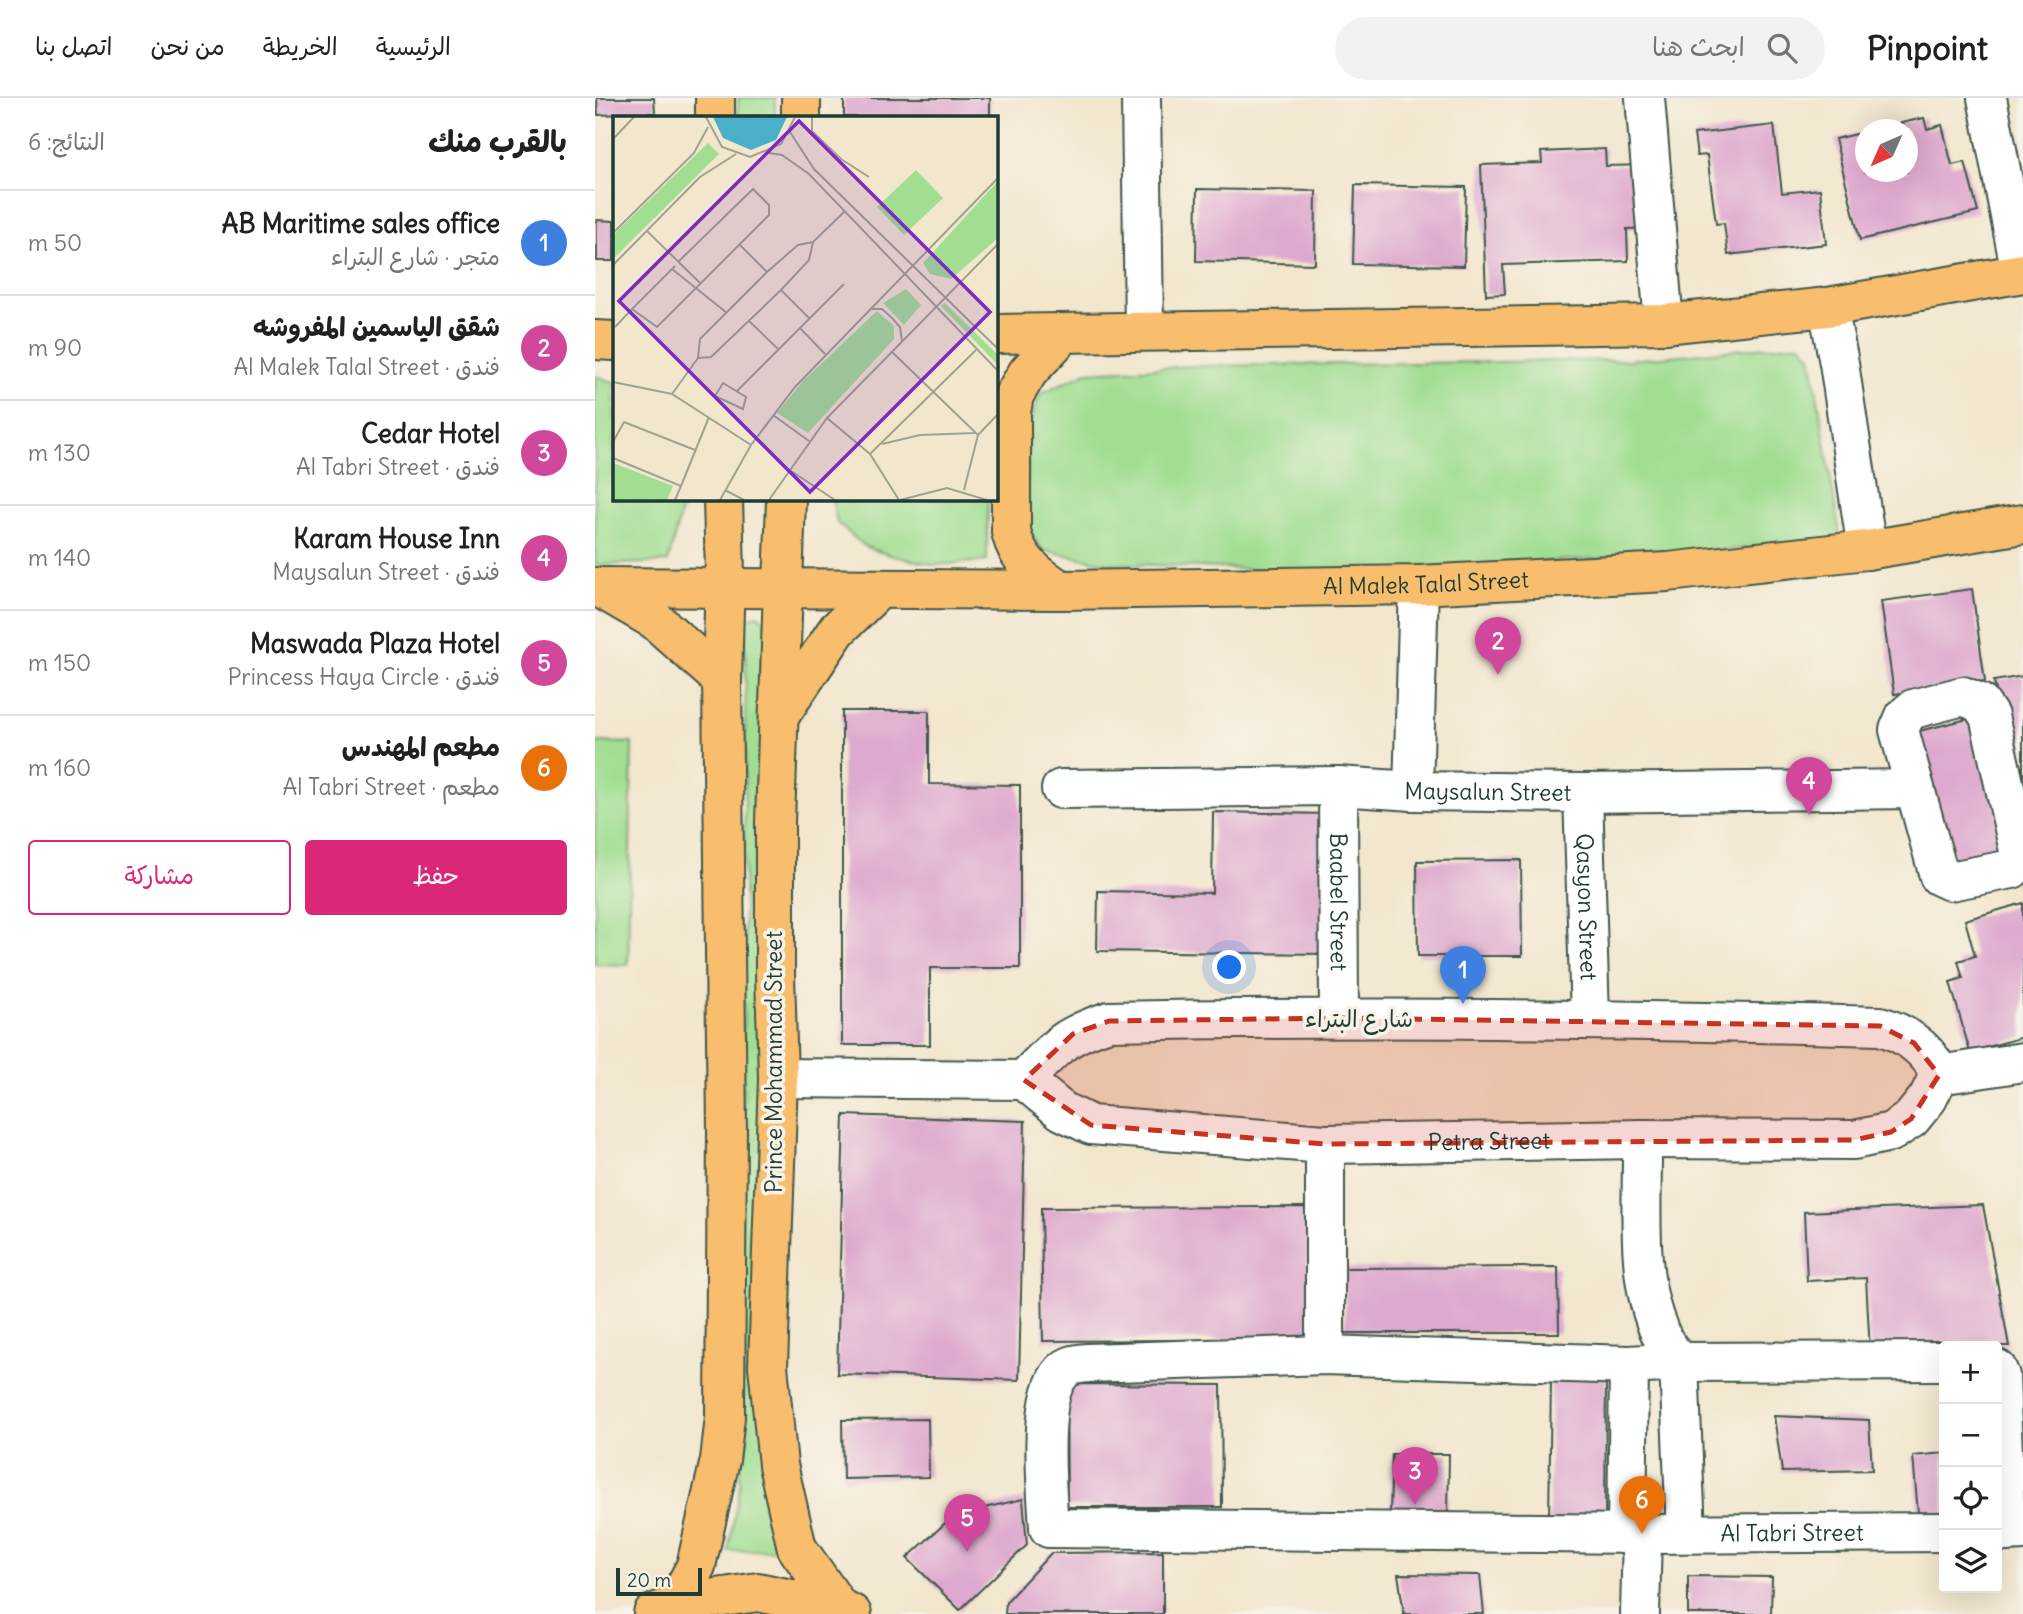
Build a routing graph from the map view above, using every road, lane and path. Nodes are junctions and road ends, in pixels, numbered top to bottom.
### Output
1 (715, 98) edge
2 (801, 98) edge
3 (1141, 98) edge
4 (1645, 98) edge
5 (1987, 98) edge
6 (715, 116) edge
7 (801, 116) edge
8 (2022, 273) edge
9 (1828, 307) junction
10 (1664, 324) junction
11 (1144, 330) junction
12 (997, 334) edge
13 (1063, 334) junction
14 (595, 340) edge
15 (613, 341) edge
16 (723, 500) edge
17 (772, 500) edge
18 (786, 500) edge
19 (2023, 524) edge
20 (725, 547) junction
21 (1867, 550) junction
22 (1419, 585) junction
23 (597, 587) edge
24 (642, 587) junction
25 (725, 588) junction
26 (782, 588) junction
27 (878, 590) junction
28 (1061, 590) junction
29 (722, 680) junction
30 (779, 717) junction
31 (1338, 786) junction
32 (1061, 789) dead end
33 (1915, 789) junction
34 (1413, 791) junction
35 (1583, 793) junction
36 (1339, 1018) junction
37 (1590, 1018) junction
38 (2023, 1062) edge
39 (1939, 1075) junction
40 (778, 1078) junction
41 (1024, 1080) junction
42 (1642, 1139) junction
43 (1325, 1144) junction
44 (1325, 1356) junction
45 (1939, 1361) edge
46 (1679, 1362) junction
47 (1629, 1365) junction
48 (2001, 1404) edge
49 (2008, 1531) edge
50 (1939, 1532) edge
51 (1686, 1533) junction
52 (1634, 1535) junction
53 (664, 1609) edge
54 (846, 1611) edge
55 (1640, 1614) edge

1 - 6 main road
2 - 7 main road
3 - 11 street
4 - 10 street
5 - 8 street
8 - 9 main road
9 - 10 main road
9 - 21 street
10 - 11 main road
11 - 13 main road
12 - 13 main road
13 - 28 main road
14 - 15 main road
16 - 20 main road, Prince Mohammad Street
17 - 20 main road
18 - 26 main road, Prince Mohammad Street
19 - 21 main road, Al Malek Talal Street
20 - 24 main road
20 - 25 main road, Prince Mohammad Street
21 - 22 main road, Al Malek Talal Street
22 - 28 main road, Al Malek Talal Street
22 - 34 street
23 - 24 main road, Al Malek Talal Street
23 - 29 main road
24 - 25 main road, Al Malek Talal Street
25 - 26 main road, Al Malek Talal Street
25 - 29 main road, Prince Mohammad Street
26 - 27 main road, Al Malek Talal Street
26 - 30 main road, Prince Mohammad Street
27 - 28 main road, Al Malek Talal Street
27 - 30 main road
29 - 53 main road, Prince Mohammad Street
30 - 40 main road, Prince Mohammad Street
31 - 32 street, Maysalun Street
31 - 34 street, Maysalun Street
31 - 36 street, Baabel Street
33 - 33 street
33 - 35 street, Maysalun Street
34 - 35 street, Maysalun Street
35 - 37 street, Qasyon Street
36 - 37 street, شارع البتراء
36 - 41 street, شارع البتراء
37 - 39 street, شارع البتراء
38 - 39 street
39 - 42 street, Petra Street
40 - 41 street
40 - 54 main road, Prince Mohammad Street
41 - 43 street, Petra Street
42 - 43 street, Petra Street
42 - 46 street
43 - 44 street
44 - 47 street
44 - 52 street, Al Tabri Street
45 - 46 street
46 - 47 street
46 - 51 street
47 - 52 street
48 - 49 street
50 - 51 street, Al Tabri Street
51 - 52 street, Al Tabri Street
52 - 55 street
53 - 54 main road

